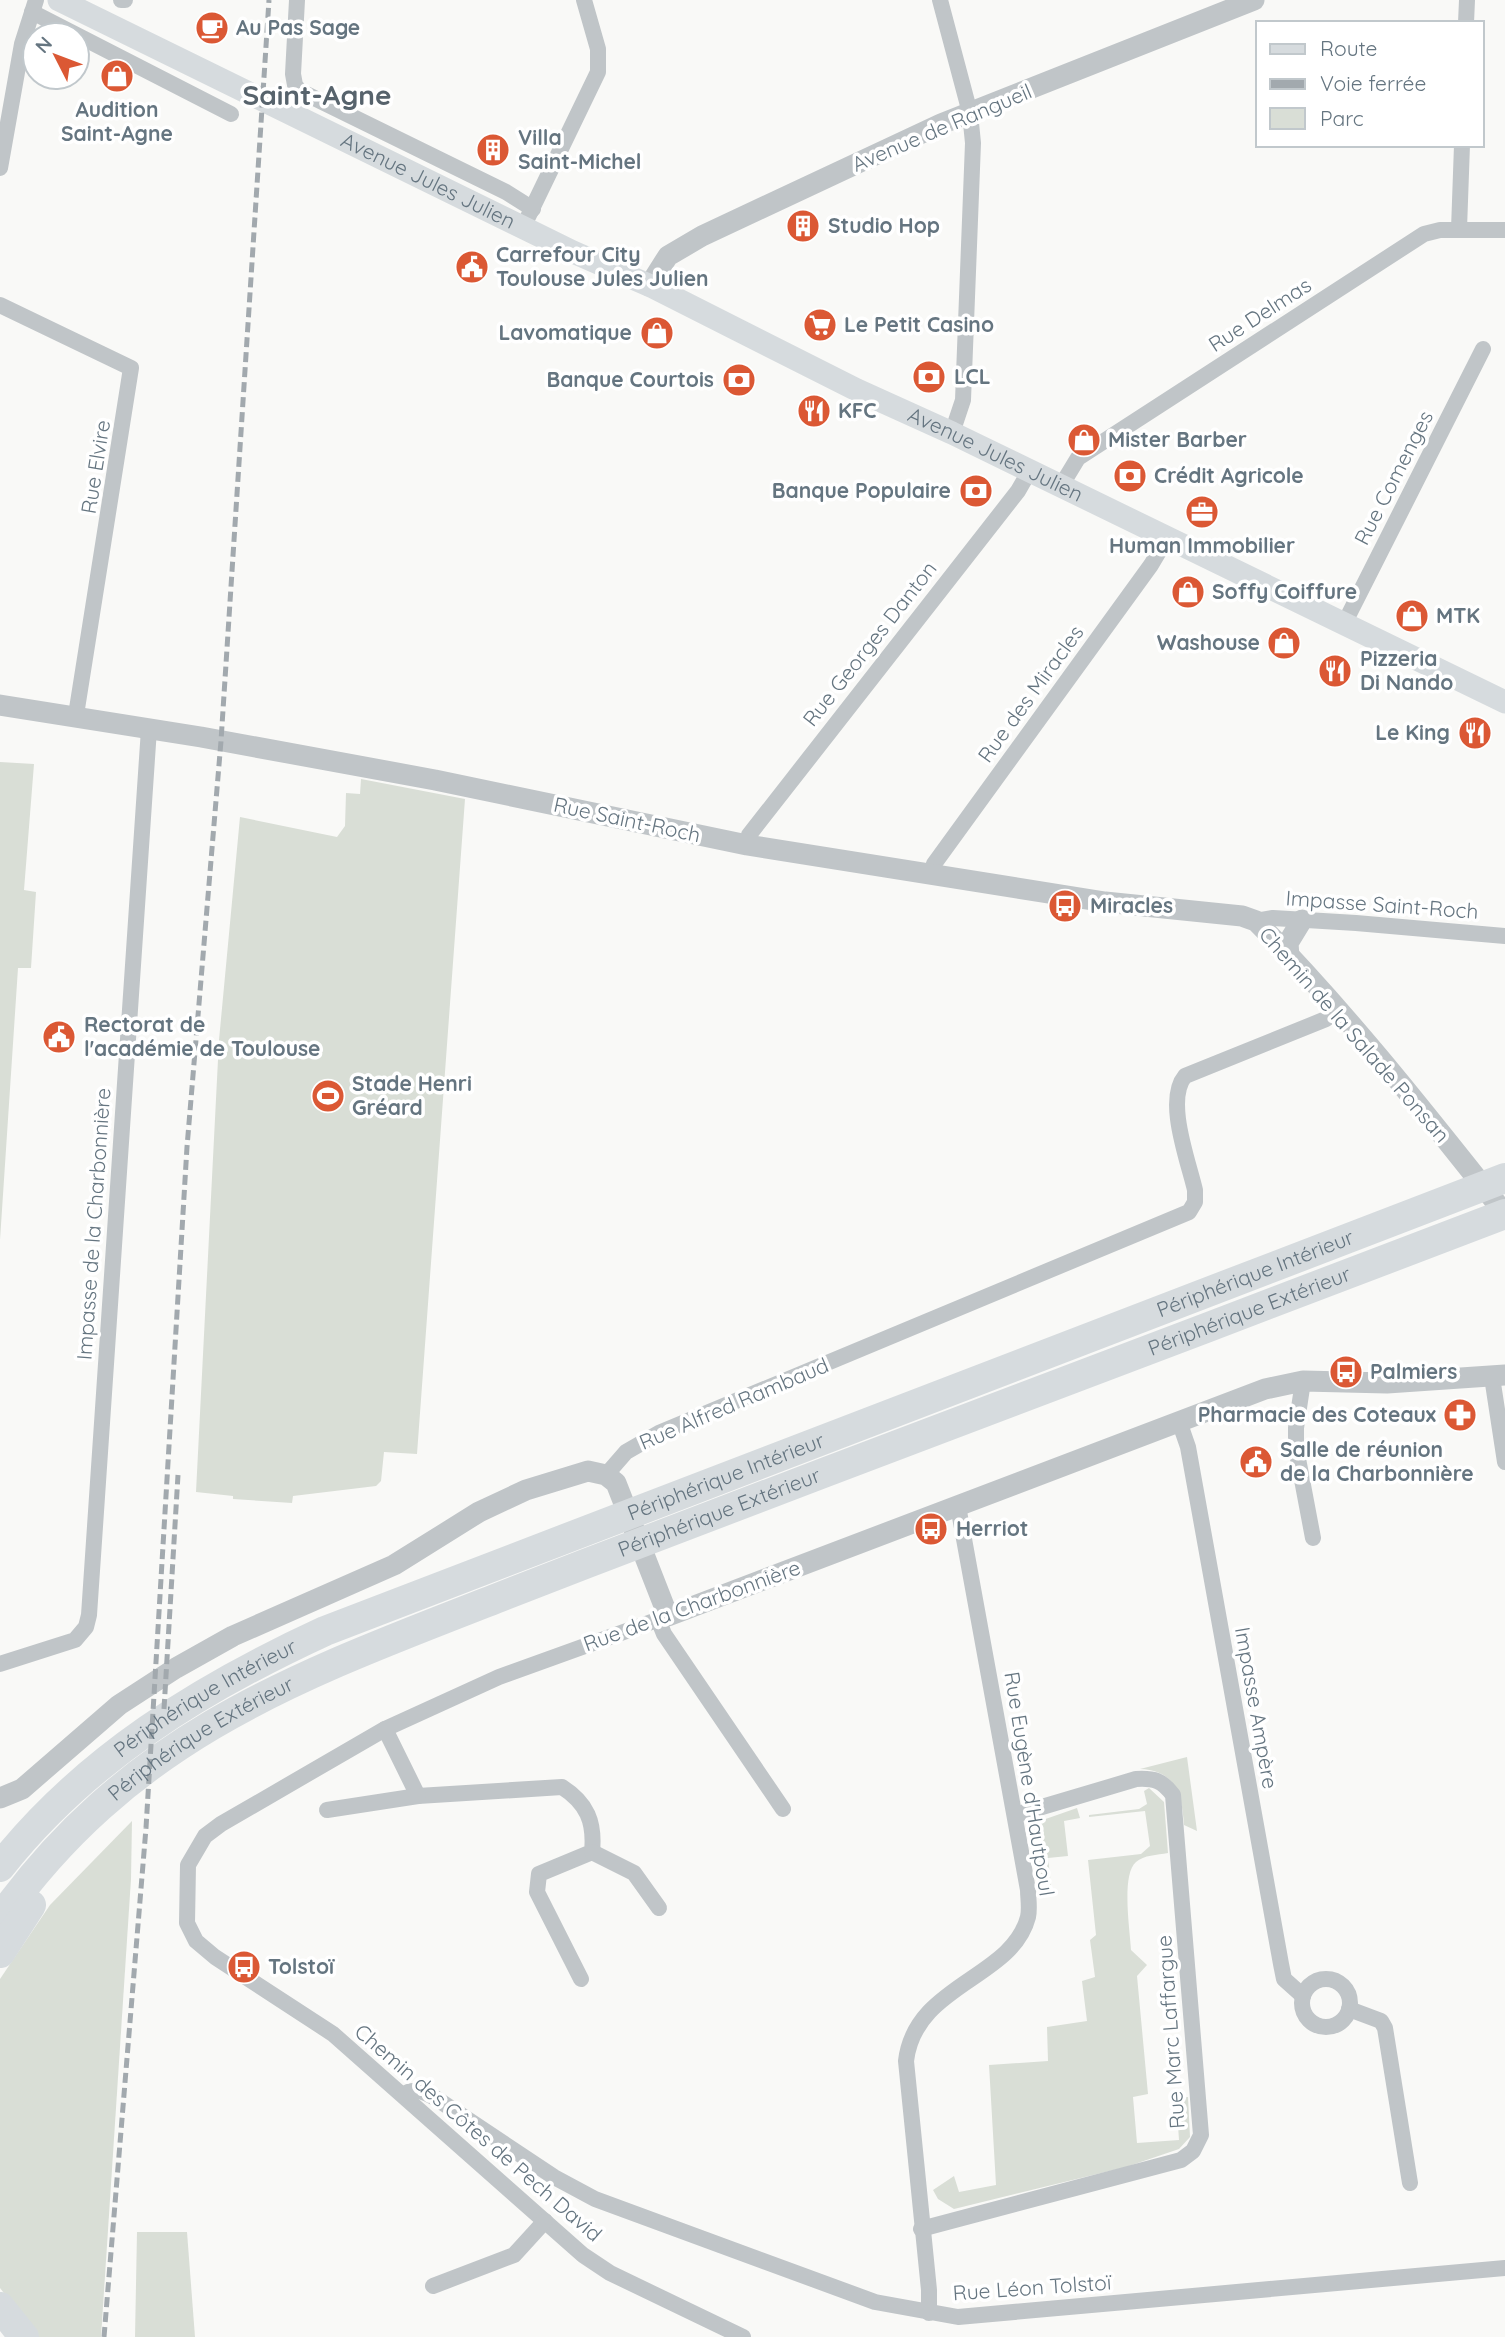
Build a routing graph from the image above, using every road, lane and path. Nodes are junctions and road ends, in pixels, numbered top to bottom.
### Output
1 (59, 0) edge
2 (297, 0) edge
3 (584, 0) edge
4 (940, 0) edge
5 (1467, 0) edge
6 (1241, 3) edge
7 (34, 6) edge
8 (1466, 21) edge
9 (970, 113) junction
10 (231, 114) dead end
11 (1462, 147) edge
12 (0, 168) edge
13 (528, 218) junction
14 (1459, 229) junction
15 (1505, 230) edge
16 (649, 286) junction
17 (0, 305) edge
18 (1483, 349) dead end
19 (952, 433) junction
20 (1030, 470) junction
21 (1061, 486) junction
22 (1167, 538) junction
23 (1343, 626) junction
24 (1505, 702) edge
25 (0, 705) edge
26 (76, 715) junction
27 (149, 729) junction
28 (747, 845) junction
29 (930, 876) junction
30 (1302, 920) junction
31 (1256, 921) junction
32 (1505, 936) edge
33 (1289, 957) junction
34 (1339, 1010) junction
35 (1505, 1160) edge
36 (1505, 1178) edge
37 (1431, 1206) junction
38 (1505, 1214) edge
39 (1498, 1376) edge
40 (1303, 1381) junction
41 (1179, 1421) junction
42 (1505, 1462) edge
43 (606, 1475) junction
44 (958, 1506) junction
45 (1313, 1538) dead end
46 (663, 1617) junction
47 (0, 1664) edge
48 (384, 1728) junction
49 (418, 1796) junction
50 (0, 1798) edge
51 (783, 1809) dead end
52 (327, 1810) dead end
53 (1015, 1815) junction
54 (81, 1822) junction
55 (592, 1852) junction
56 (0, 1867) edge
57 (659, 1908) dead end
58 (0, 1919) edge
59 (196, 1941) joint
60 (0, 1953) edge
61 (580, 1979) dead end
62 (1303, 1996) junction
63 (1349, 2010) junction
64 (403, 2095) junction
65 (1410, 2183) dead end
66 (545, 2221) junction
67 (921, 2229) junction
68 (1505, 2268) edge
69 (433, 2286) dead end
70 (0, 2307) edge
71 (929, 2313) junction
72 (24, 2337) edge
73 (743, 2337) edge

1 - 13 main road, Avenue Jules Julien
2 - 13 street, Avenue Jules Julien
3 - 13 street
4 - 9 street
5 - 8 street
6 - 9 street, Avenue de Rangueil
7 - 10 street
7 - 12 street
9 - 16 street, Avenue de Rangueil
9 - 19 street
11 - 14 street
13 - 16 main road, Avenue Jules Julien
14 - 15 street, Rue Delmas
14 - 21 street, Rue Delmas
16 - 19 main road, Avenue Jules Julien
17 - 26 street, Rue Elvire
18 - 23 street, Rue Comenges
19 - 20 main road, Avenue Jules Julien
20 - 21 main road, Avenue Jules Julien
20 - 28 street, Rue Georges Danton
21 - 22 main road, Avenue Jules Julien
22 - 23 main road, Avenue Jules Julien
22 - 29 street, Rue des Miracles
23 - 24 main road, Avenue Jules Julien
25 - 26 street, Rue Saint-Roch
26 - 27 street, Rue Saint-Roch
27 - 28 street, Rue Saint-Roch
27 - 47 street, Impasse de la Charbonnière
28 - 29 street, Rue Saint-Roch
29 - 31 street, Rue Saint-Roch
30 - 31 street, Impasse Saint-Roch
30 - 32 street, Impasse Saint-Roch
30 - 33 street
31 - 33 street, Chemin de la Salade Ponsan
33 - 34 street, Chemin de la Salade Ponsan
34 - 38 street, Chemin de la Salade Ponsan
34 - 43 street, Rue Alfred Rambaud
35 - 37 highway
36 - 37 highway, Périphérique Intérieur
37 - 56 highway, Périphérique Intérieur
38 - 54 highway, Périphérique Extérieur
39 - 40 street, Rue de la Charbonnière
39 - 42 street
40 - 41 street, Rue de la Charbonnière
40 - 45 street
41 - 44 street, Rue de la Charbonnière
41 - 62 street, Impasse Ampère
43 - 46 street
43 - 50 street
44 - 46 street, Rue de la Charbonnière
44 - 53 street, Rue Eugène d'Hautpoul
46 - 48 street, Rue de la Charbonnière
46 - 51 street
48 - 49 street
48 - 59 street, Rue de la Charbonnière
49 - 52 street
49 - 55 street
53 - 67 street, Rue Eugène d'Hautpoul
53 - 67 street, Rue Marc Laffargue
54 - 58 highway, Périphérique Extérieur
54 - 60 highway
55 - 57 street
55 - 61 street
59 - 64 street, Chemin des Côtes de Pech David
62 - 63 street, Impasse Ampère
62 - 63 street
63 - 65 street
64 - 66 street, Chemin des Côtes de Pech David
64 - 71 street, Rue Léon Tolstoï
66 - 69 street
66 - 73 street, Chemin des Côtes de Pech David
67 - 71 street, Rue Eugène d'Hautpoul
68 - 71 street, Rue Léon Tolstoï
70 - 72 highway

